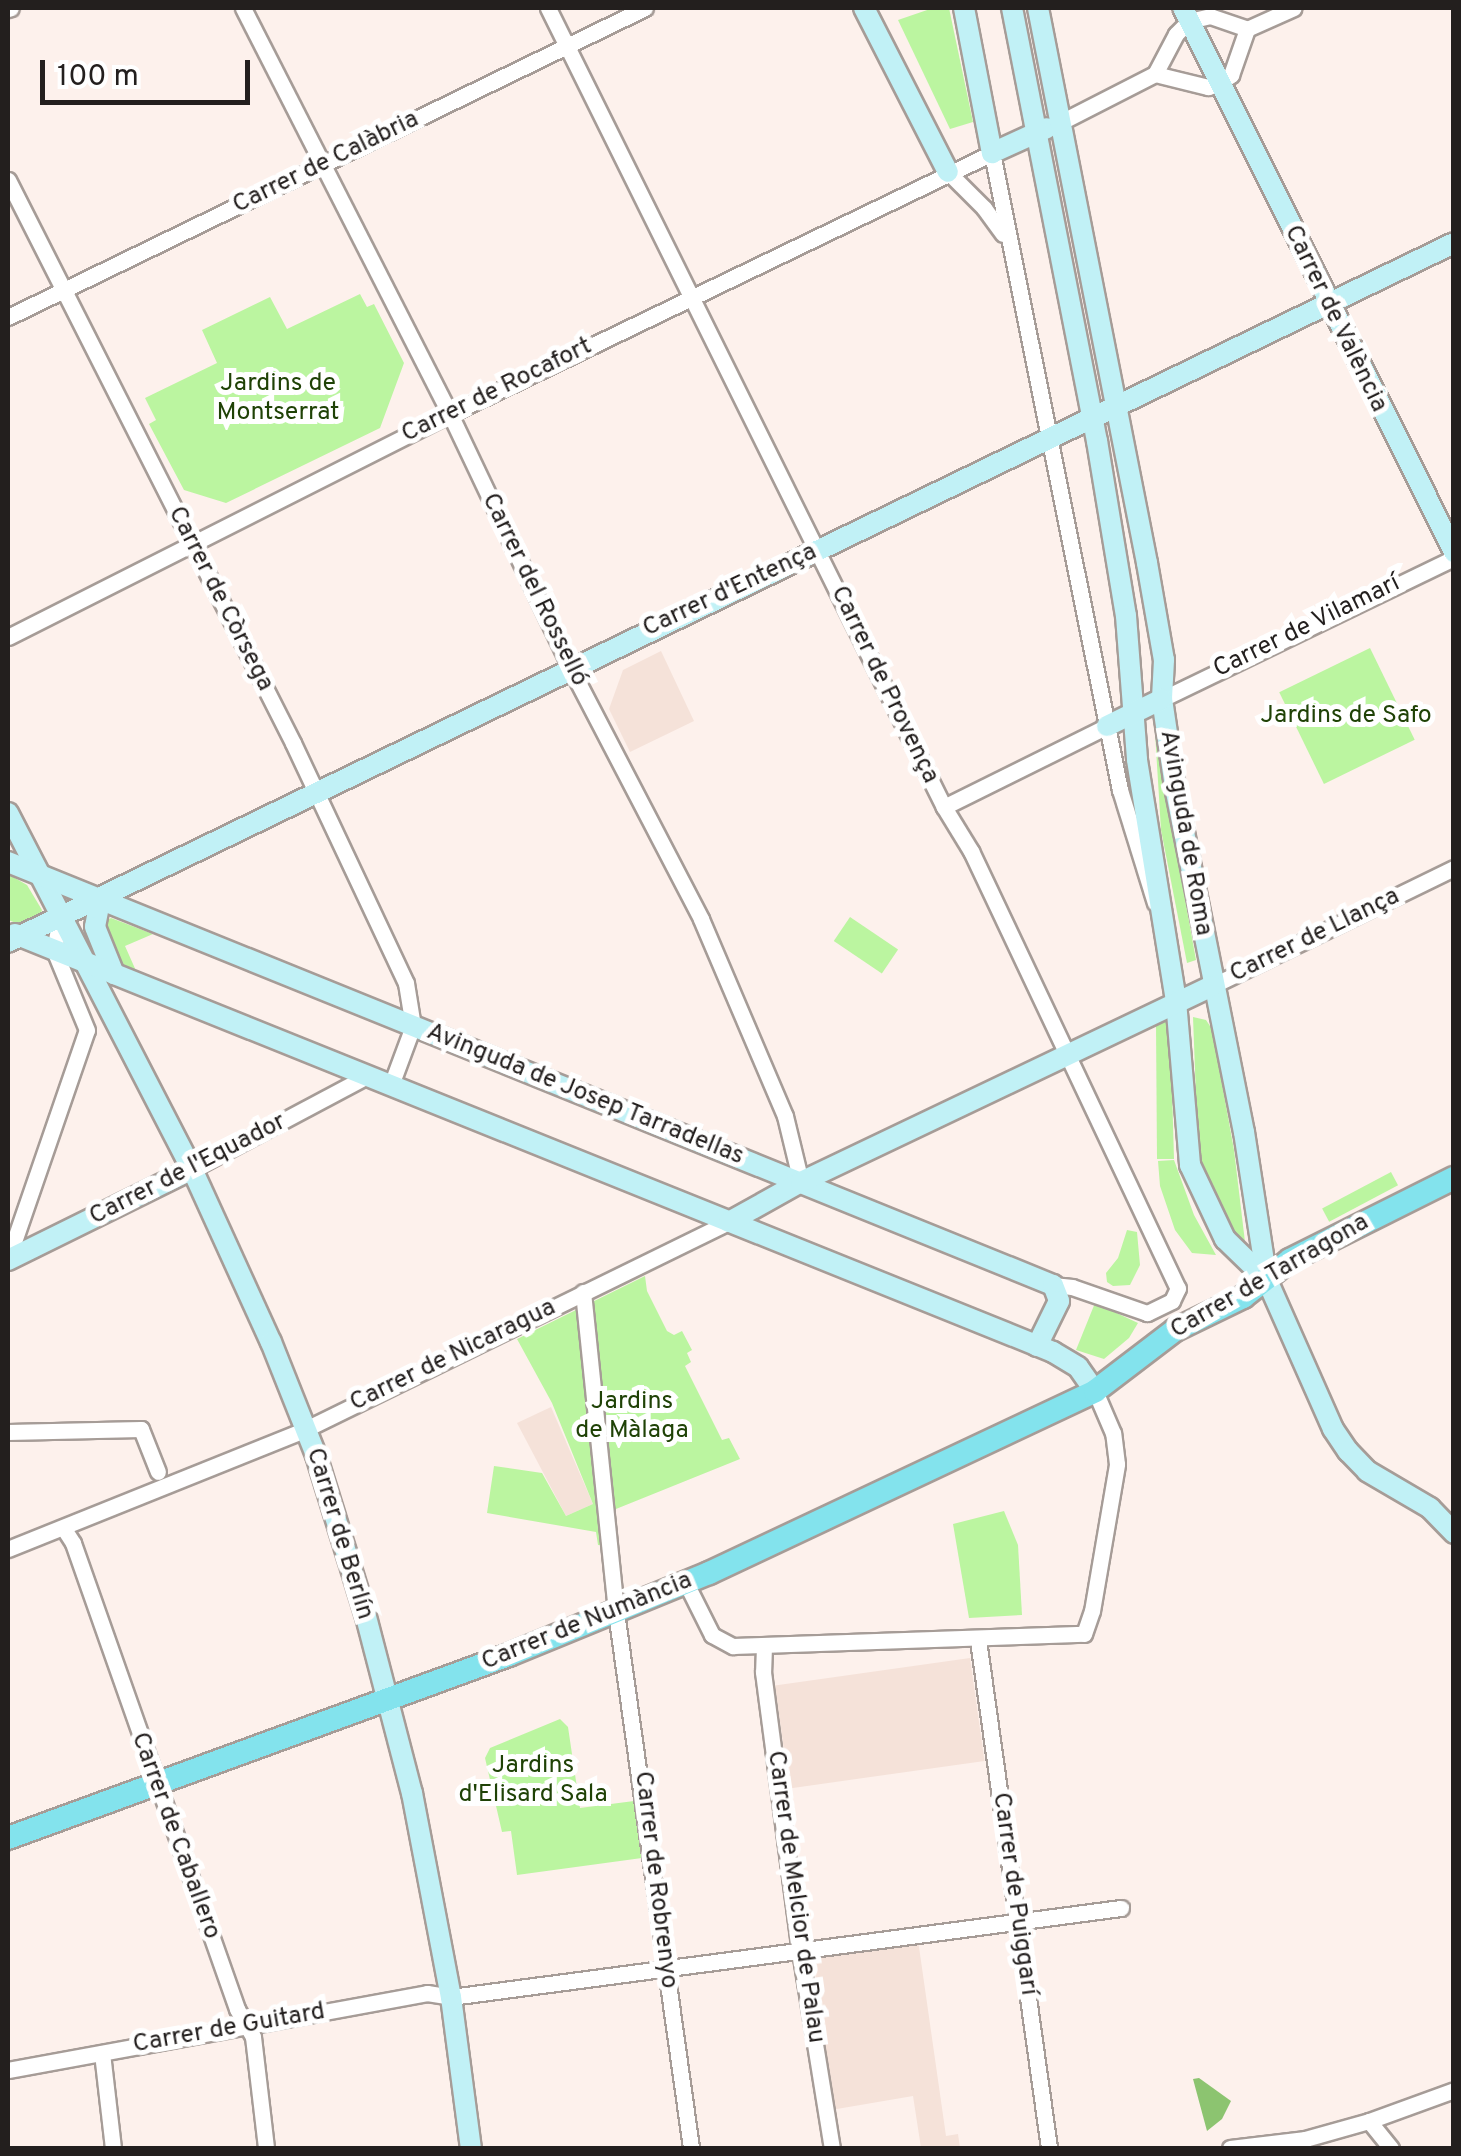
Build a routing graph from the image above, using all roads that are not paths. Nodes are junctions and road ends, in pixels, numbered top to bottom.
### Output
1 (243, 8) edge
2 (548, 8) edge
3 (645, 8) edge
4 (864, 8) edge
5 (964, 8) edge
6 (1012, 8) edge
7 (1038, 8) edge
8 (1294, 8) edge
9 (1183, 21) edge
10 (1248, 29) junction
11 (567, 46) junction
12 (1155, 74) junction
13 (1220, 84) junction
14 (1060, 122) junction
15 (1036, 133) junction
16 (992, 153) junction
17 (321, 165) junction
18 (948, 172) junction
19 (8, 180) edge
20 (1008, 242) junction
21 (1454, 244) edge
22 (62, 291) junction
23 (692, 295) junction
24 (1327, 305) junction
25 (8, 317) edge
26 (1117, 406) junction
27 (450, 414) junction
28 (1092, 418) junction
29 (1050, 439) junction
30 (190, 542) junction
31 (817, 549) junction
32 (1454, 555) edge
33 (8, 637) edge
34 (570, 667) junction
35 (1162, 699) junction
36 (1134, 713) junction
37 (1107, 726) junction
38 (318, 792) junction
39 (944, 807) junction
40 (8, 813) edge
41 (8, 862) edge
42 (1454, 868) edge
43 (39, 876) junction
44 (100, 900) junction
45 (60, 919) junction
46 (1163, 924) junction
47 (12, 936) edge
48 (54, 950) junction
49 (82, 961) junction
50 (114, 974) junction
51 (1212, 986) junction
52 (1176, 1001) junction
53 (118, 1026) junction
54 (413, 1026) junction
55 (87, 1030) junction
56 (1066, 1053) junction
57 (366, 1076) junction
58 (391, 1085) junction
59 (192, 1169) junction
60 (801, 1182) junction
61 (1452, 1184) edge
62 (729, 1222) junction
63 (8, 1259) edge
64 (1267, 1280) junction
65 (1053, 1285) junction
66 (583, 1292) junction
67 (1164, 1306) joint
68 (1037, 1346) junction
69 (1143, 1353) joint
70 (1095, 1391) junction
71 (306, 1429) junction
72 (8, 1432) edge
73 (158, 1472) dead end
74 (64, 1528) junction
75 (1452, 1528) edge
76 (8, 1549) edge
77 (686, 1583) junction
78 (616, 1612) junction
79 (978, 1640) junction
80 (764, 1646) junction
81 (389, 1700) junction
82 (157, 1786) junction
83 (8, 1838) edge
84 (1121, 1908) dead end
85 (1018, 1923) junction
86 (800, 1951) junction
87 (666, 1969) junction
88 (451, 1998) junction
89 (247, 2026) junction
90 (102, 2052) junction
91 (8, 2070) edge
92 (1454, 2090) edge
93 (1369, 2122) junction
94 (113, 2148) edge
95 (266, 2148) edge
96 (470, 2148) edge
97 (691, 2148) edge
98 (832, 2148) edge
99 (1048, 2148) edge
100 (1233, 2148) edge
101 (1391, 2148) edge

1 - 17 street, Carrer del Rosselló
2 - 11 street, Carrer de Provença
3 - 11 street, Carrer de Calàbria
4 - 18 main road
5 - 16 main road
6 - 15 main road, Avinguda de Roma
7 - 14 main road, Avinguda de Roma
8 - 10 street
9 - 10 street
9 - 12 street
9 - 13 main road, Carrer de València
10 - 13 street
11 - 17 street, Carrer de Calàbria
11 - 23 street, Carrer de Provença
12 - 13 street
12 - 14 street
13 - 24 main road, Carrer de València
14 - 15 main road
14 - 26 main road, Avinguda de Roma
15 - 16 main road
15 - 28 main road, Avinguda de Roma
16 - 18 street, Carrer de Rocafort
16 - 20 street, Avinguda de Roma
17 - 22 street, Carrer de Calàbria
17 - 27 street, Carrer del Rosselló
18 - 20 street
18 - 23 street, Carrer de Rocafort
19 - 22 street, Carrer de Còrsega
20 - 29 street, Avinguda de Roma
21 - 24 main road, Carrer d'Entença
22 - 25 street, Carrer de Calàbria
22 - 30 street, Carrer de Còrsega
23 - 27 street, Carrer de Rocafort
23 - 31 street, Carrer de Provença
24 - 26 main road, Carrer d'Entença
24 - 32 main road, Carrer de València
26 - 28 main road, Carrer d'Entença
26 - 35 main road, Avinguda de Roma
27 - 30 street, Carrer de Rocafort
27 - 34 street, Carrer del Rosselló
28 - 29 main road, Carrer d'Entença
28 - 36 main road, Avinguda de Roma
29 - 31 main road, Carrer d'Entença
29 - 37 street, Avinguda de Roma
30 - 33 street, Carrer de Rocafort
30 - 38 street, Carrer de Còrsega
31 - 34 main road, Carrer d'Entença
31 - 39 street, Carrer de Provença
32 - 35 street, Carrer de Vilamarí
34 - 38 main road, Carrer d'Entença
34 - 60 street, Carrer del Rosselló
35 - 36 main road
35 - 51 main road, Avinguda de Roma
36 - 37 main road
36 - 46 main road, Avinguda de Roma
37 - 39 street
37 - 46 street, Avinguda de Roma
38 - 44 main road, Carrer d'Entença
38 - 54 street, Carrer de Còrsega
39 - 56 street, Carrer de Provença
40 - 43 main road
41 - 43 main road, Avinguda de Josep Tarradellas
42 - 51 street, Carrer de Llança
43 - 44 main road, Avinguda de Josep Tarradellas
43 - 45 main road
44 - 45 main road, Carrer d'Entença
44 - 50 main road
44 - 54 main road, Avinguda de Josep Tarradellas
45 - 47 main road, Carrer d'Entença
45 - 48 street
45 - 49 main road
46 - 52 main road, Avinguda de Roma
47 - 48 main road
48 - 49 main road
48 - 55 street
49 - 50 main road
49 - 53 main road, Carrer de Berlín
50 - 57 main road
51 - 52 main road, Carrer de Llança
51 - 64 main road, Avinguda de Roma
52 - 56 main road
52 - 64 main road, Avinguda de Roma
53 - 55 street
53 - 59 main road, Carrer de Berlín
54 - 58 street
54 - 60 main road, Avinguda de Josep Tarradellas
55 - 63 street
56 - 60 main road
56 - 67 street, Carrer de Provença
57 - 58 main road
57 - 59 street, Carrer de l'Equador
58 - 62 main road
59 - 63 main road, Carrer de l'Equador
59 - 71 main road, Carrer de Berlín
60 - 62 main road
60 - 65 main road, Avinguda de Josep Tarradellas
61 - 64 main road, Carrer de Tarragona
62 - 66 street, Carrer de Nicaragua
62 - 68 main road
64 - 69 main road, Carrer de Tarragona
64 - 75 main road
65 - 67 street, Avinguda de Josep Tarradellas
65 - 68 main road
66 - 71 street, Carrer de Nicaragua
66 - 78 street, Carrer de Robrenyo
68 - 70 main road
69 - 70 main road, Carrer de Numància
70 - 77 main road, Carrer de Numància
70 - 79 street
71 - 74 street, Carrer de Nicaragua
71 - 81 main road, Carrer de Berlín
72 - 73 street
74 - 76 street, Carrer de Nicaragua
74 - 82 street, Carrer de Caballero
77 - 78 main road, Carrer de Numància
77 - 80 street
78 - 81 main road, Carrer de Numància
78 - 87 street, Carrer de Robrenyo
79 - 80 street
79 - 85 street, Carrer de Puiggarí
80 - 86 street, Carrer de Melcior de Palau
81 - 82 main road, Carrer de Numància
81 - 88 main road, Carrer de Berlín
82 - 83 main road, Carrer de Numància
82 - 89 street, Carrer de Caballero
84 - 85 street
85 - 86 street
85 - 99 street, Carrer de Puiggarí
86 - 87 street, Carrer de Guitard
86 - 98 street, Carrer de Melcior de Palau
87 - 88 street, Carrer de Guitard
87 - 97 street, Carrer de Robrenyo
88 - 89 street, Carrer de Guitard
88 - 96 main road, Carrer de Berlín
89 - 90 street, Carrer de Guitard
89 - 95 street, Carrer de Caballero
90 - 91 street, Carrer de Guitard
90 - 94 street
92 - 93 street
93 - 100 street
93 - 101 street

